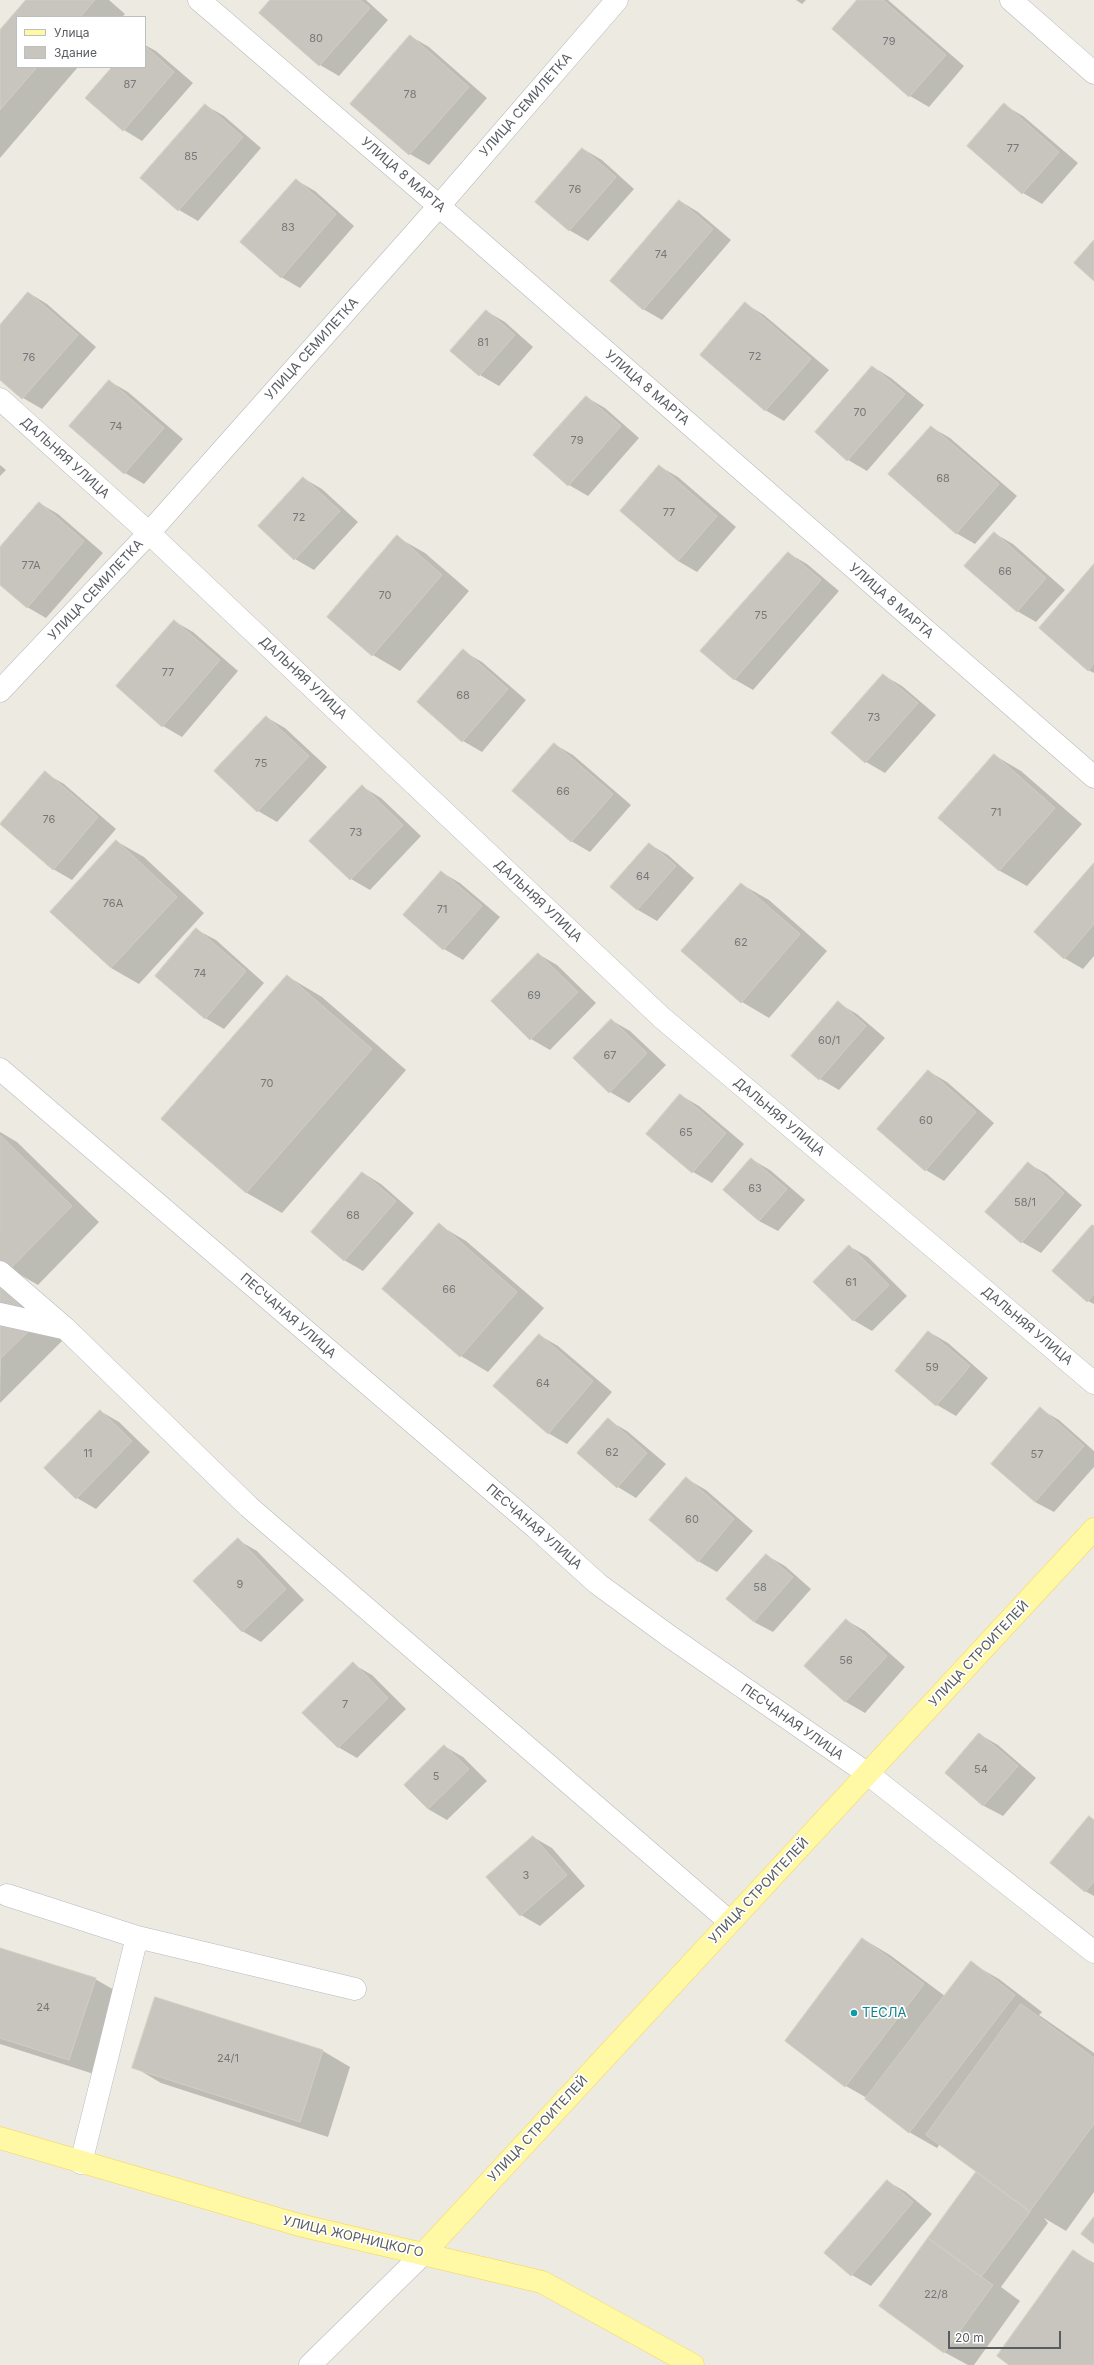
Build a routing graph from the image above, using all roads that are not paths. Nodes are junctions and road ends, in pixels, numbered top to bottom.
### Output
1 (199, 0) edge
2 (617, 0) edge
3 (1010, 0) edge
4 (1094, 73) edge
5 (439, 206) junction
6 (0, 399) edge
7 (149, 533) junction
8 (0, 691) edge
9 (1094, 777) edge
10 (0, 1069) edge
11 (0, 1272) edge
12 (0, 1314) edge
13 (65, 1328) junction
14 (1094, 1383) edge
15 (1094, 1529) edge
16 (868, 1774) junction
17 (7, 1895) dead end
18 (730, 1922) junction
19 (137, 1937) junction
20 (1094, 1952) edge
21 (355, 1989) dead end
22 (0, 2138) edge
23 (81, 2163) junction
24 (423, 2254) junction
25 (310, 2365) edge
26 (693, 2365) edge

1 - 5 street, УЛИЦА 8 МАРТА
2 - 5 street, УЛИЦА СЕМИЛЕТКА
3 - 4 street
5 - 7 street, УЛИЦА СЕМИЛЕТКА
5 - 9 street, УЛИЦА 8 МАРТА
6 - 7 street, ДАЛЬНЯЯ УЛИЦА
7 - 8 street, УЛИЦА СЕМИЛЕТКА
7 - 14 street, ДАЛЬНЯЯ УЛИЦА
10 - 16 street, ПЕСЧАНАЯ УЛИЦА
11 - 13 street
12 - 13 street
13 - 18 street
15 - 16 main road, УЛИЦА СТРОИТЕЛЕЙ
16 - 18 main road, УЛИЦА СТРОИТЕЛЕЙ
16 - 20 street, ПЕСЧАНАЯ УЛИЦА
17 - 19 street
18 - 24 main road, УЛИЦА СТРОИТЕЛЕЙ
19 - 21 street
19 - 23 street
22 - 23 main road, УЛИЦА ЖОРНИЦКОГО
23 - 24 main road, УЛИЦА ЖОРНИЦКОГО
24 - 25 street
24 - 26 main road, УЛИЦА ЖОРНИЦКОГО

